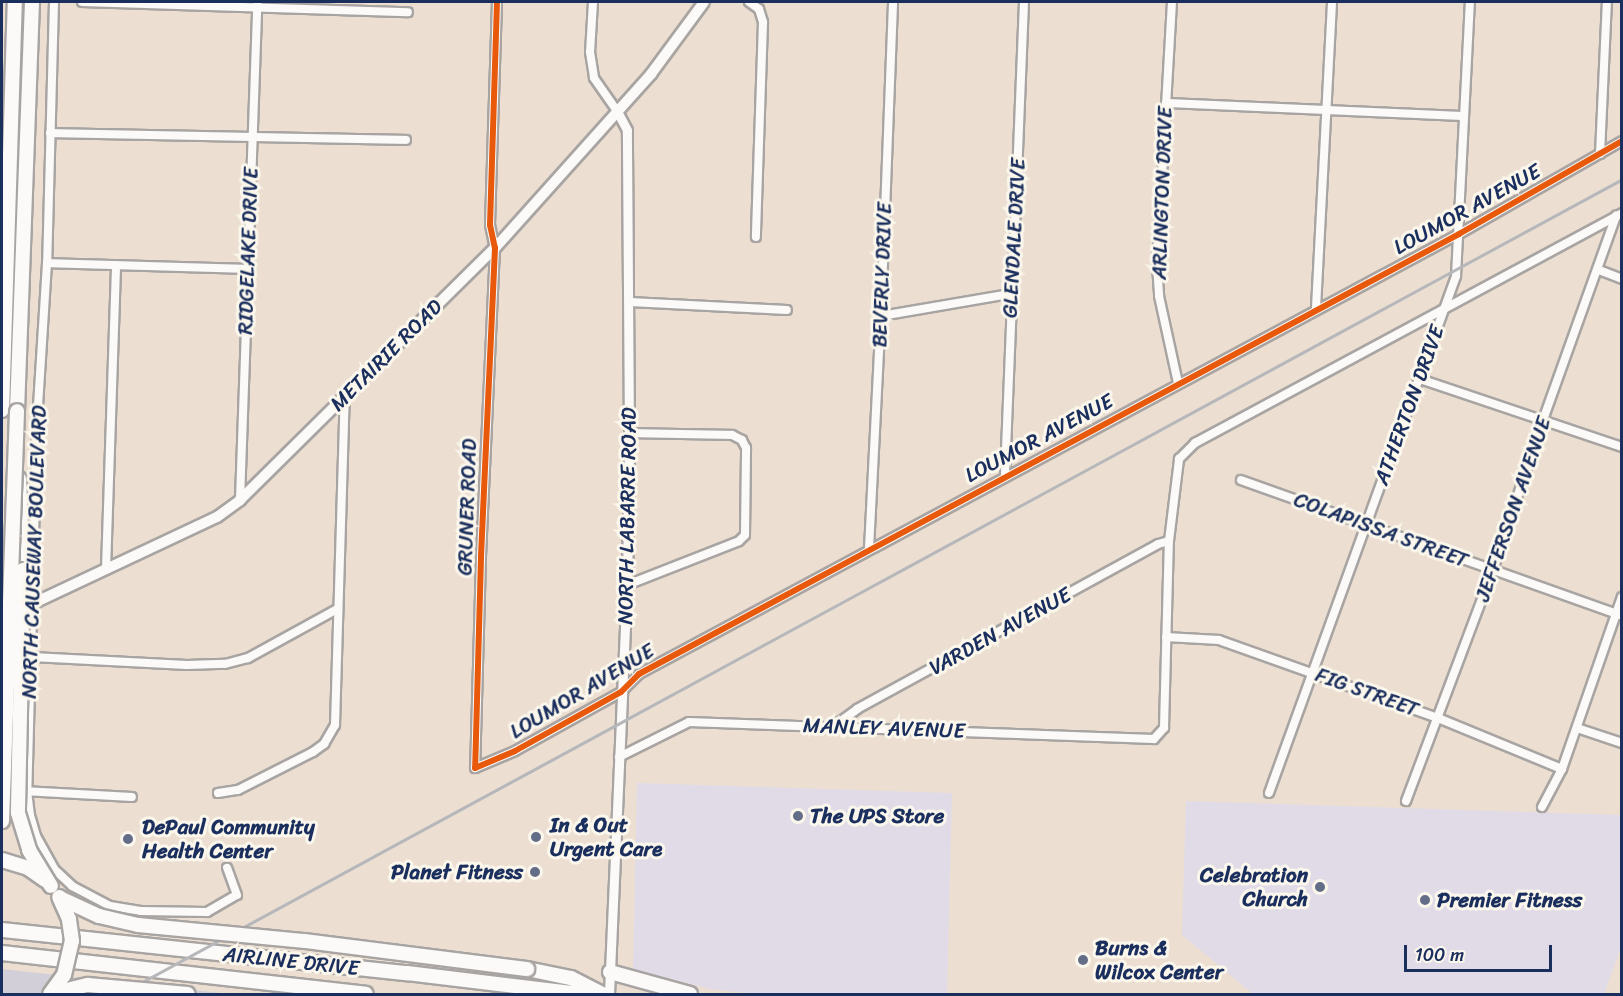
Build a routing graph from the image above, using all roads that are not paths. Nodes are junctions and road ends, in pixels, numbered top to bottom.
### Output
1 (15, 2) edge
2 (32, 2) edge
3 (54, 2) edge
4 (82, 2) edge
5 (497, 2) edge
6 (593, 2) edge
7 (704, 2) edge
8 (749, 2) edge
9 (893, 2) edge
10 (1024, 2) edge
11 (1172, 2) edge
12 (1332, 2) edge
13 (1470, 2) edge
14 (1607, 2) edge
15 (257, 4) edge
16 (408, 12) dead end
17 (1166, 103) junction
18 (1327, 110) junction
19 (617, 111) junction
20 (1464, 116) junction
21 (51, 133) junction
22 (253, 137) junction
23 (406, 141) dead end
24 (1622, 141) edge
25 (1600, 154) junction
26 (9, 188) junction
27 (2, 209) edge
28 (1619, 215) edge
29 (1459, 234) junction
30 (756, 237) dead end
31 (495, 248) junction
32 (47, 263) junction
33 (116, 265) junction
34 (246, 269) junction
35 (1599, 270) junction
36 (1622, 279) edge
37 (1010, 294) junction
38 (630, 302) junction
39 (1316, 308) junction
40 (788, 310) dead end
41 (1442, 312) junction
42 (881, 315) junction
43 (1420, 379) junction
44 (1178, 383) junction
45 (345, 394) junction
46 (2, 410) edge
47 (1543, 420) junction
48 (16, 432) junction
49 (629, 433) junction
50 (1622, 447) edge
51 (1005, 475) junction
52 (1241, 480) dead end
53 (240, 500) junction
54 (1366, 524) junction
55 (1169, 541) junction
56 (869, 549) junction
57 (106, 569) junction
58 (1493, 570) junction
59 (627, 585) junction
60 (1622, 597) edge
61 (34, 603) junction
62 (337, 609) junction
63 (1619, 615) edge
64 (2, 626) edge
65 (1166, 637) junction
66 (32, 657) junction
67 (1312, 672) junction
68 (621, 692) junction
69 (1438, 718) junction
70 (834, 726) junction
71 (1577, 728) junction
72 (1622, 743) edge
73 (619, 757) junction
74 (475, 768) joint
75 (1562, 768) junction
76 (2, 790) edge
77 (27, 791) junction
78 (218, 794) dead end
79 (1269, 794) dead end
80 (132, 797) dead end
81 (1406, 801) dead end
82 (1542, 807) dead end
83 (2, 821) edge
84 (2, 860) edge
85 (227, 868) dead end
86 (51, 886) junction
87 (60, 898) junction
88 (2, 930) edge
89 (2, 953) edge
90 (610, 972) junction
91 (50, 994) edge
92 (188, 994) edge
93 (366, 994) edge
94 (580, 994) edge
95 (602, 994) edge
96 (609, 994) edge
97 (690, 994) edge

1 - 26 highway, NORTH CAUSEWAY BOULEVARD
2 - 48 highway, NORTH CAUSEWAY BOULEVARD, bridge
3 - 21 street, NORTH CAUSEWAY BOULEVARD
4 - 15 street
5 - 31 street, GRUNER ROAD
6 - 19 street
7 - 19 main road, METAIRIE ROAD
8 - 30 street
9 - 42 street, BEVERLY DRIVE
10 - 37 street, GLENDALE DRIVE
11 - 17 street, ARLINGTON DRIVE
12 - 18 street
13 - 20 street, ATHERTON DRIVE
14 - 25 street
15 - 16 street
15 - 22 street, RIDGELAKE DRIVE
17 - 18 street
17 - 44 street, ARLINGTON DRIVE
18 - 20 street
18 - 39 street
19 - 31 main road, METAIRIE ROAD
19 - 38 street, NORTH LABARRE ROAD
20 - 29 street, ATHERTON DRIVE
21 - 22 street
21 - 32 street, NORTH CAUSEWAY BOULEVARD
22 - 23 street
22 - 34 street, RIDGELAKE DRIVE
24 - 25 street, LOUMOR AVENUE
25 - 29 street, LOUMOR AVENUE
26 - 27 highway
26 - 46 highway, NORTH CAUSEWAY BOULEVARD
28 - 35 street, JEFFERSON AVENUE
28 - 41 street
29 - 39 street, LOUMOR AVENUE
29 - 41 street, ATHERTON DRIVE
31 - 45 main road, METAIRIE ROAD
31 - 74 street, GRUNER ROAD
32 - 33 street
32 - 61 street, NORTH CAUSEWAY BOULEVARD
33 - 34 street
33 - 57 street
34 - 53 street, RIDGELAKE DRIVE
35 - 36 street
35 - 47 street, JEFFERSON AVENUE
37 - 42 street
37 - 51 street, GLENDALE DRIVE
38 - 40 street
38 - 49 street, NORTH LABARRE ROAD
39 - 44 street, LOUMOR AVENUE
41 - 43 street, ATHERTON DRIVE
41 - 55 street
42 - 56 street, BEVERLY DRIVE
43 - 47 street
43 - 54 street, ATHERTON DRIVE
44 - 51 street, LOUMOR AVENUE
45 - 53 main road, METAIRIE ROAD
45 - 62 street
47 - 50 street
47 - 58 street, JEFFERSON AVENUE
48 - 83 highway, NORTH CAUSEWAY BOULEVARD, bridge
48 - 86 highway, bridge
49 - 59 street, NORTH LABARRE ROAD
49 - 59 street
51 - 56 street, LOUMOR AVENUE
52 - 54 street, COLAPISSA STREET
53 - 57 main road, METAIRIE ROAD
54 - 58 street, COLAPISSA STREET
54 - 67 street, ATHERTON DRIVE
55 - 65 street
55 - 70 street, VARDEN AVENUE
56 - 68 street, LOUMOR AVENUE
57 - 61 main road, METAIRIE ROAD
58 - 63 street, COLAPISSA STREET
58 - 69 street, JEFFERSON AVENUE
59 - 68 street, NORTH LABARRE ROAD
60 - 63 street
61 - 64 main road, METAIRIE ROAD
61 - 66 street, NORTH CAUSEWAY BOULEVARD
62 - 66 street
62 - 78 street
63 - 71 street
65 - 67 street, FIG STREET
65 - 70 street, MANLEY AVENUE
66 - 77 street, NORTH CAUSEWAY BOULEVARD
67 - 69 street, FIG STREET
67 - 79 street, ATHERTON DRIVE
68 - 73 street, NORTH LABARRE ROAD
68 - 74 street, LOUMOR AVENUE
69 - 75 street, FIG STREET
69 - 81 street, JEFFERSON AVENUE
70 - 73 street, MANLEY AVENUE
71 - 72 street
71 - 75 street
73 - 90 street, NORTH LABARRE ROAD
75 - 82 street
76 - 77 street
77 - 80 street
77 - 85 street, NORTH CAUSEWAY BOULEVARD
84 - 86 highway, bridge
86 - 87 highway, bridge
87 - 91 highway, bridge
87 - 95 highway, bridge
88 - 94 highway, AIRLINE DRIVE
89 - 93 highway, AIRLINE DRIVE
90 - 96 street, NORTH LABARRE ROAD
90 - 97 highway
91 - 92 highway, bridge

